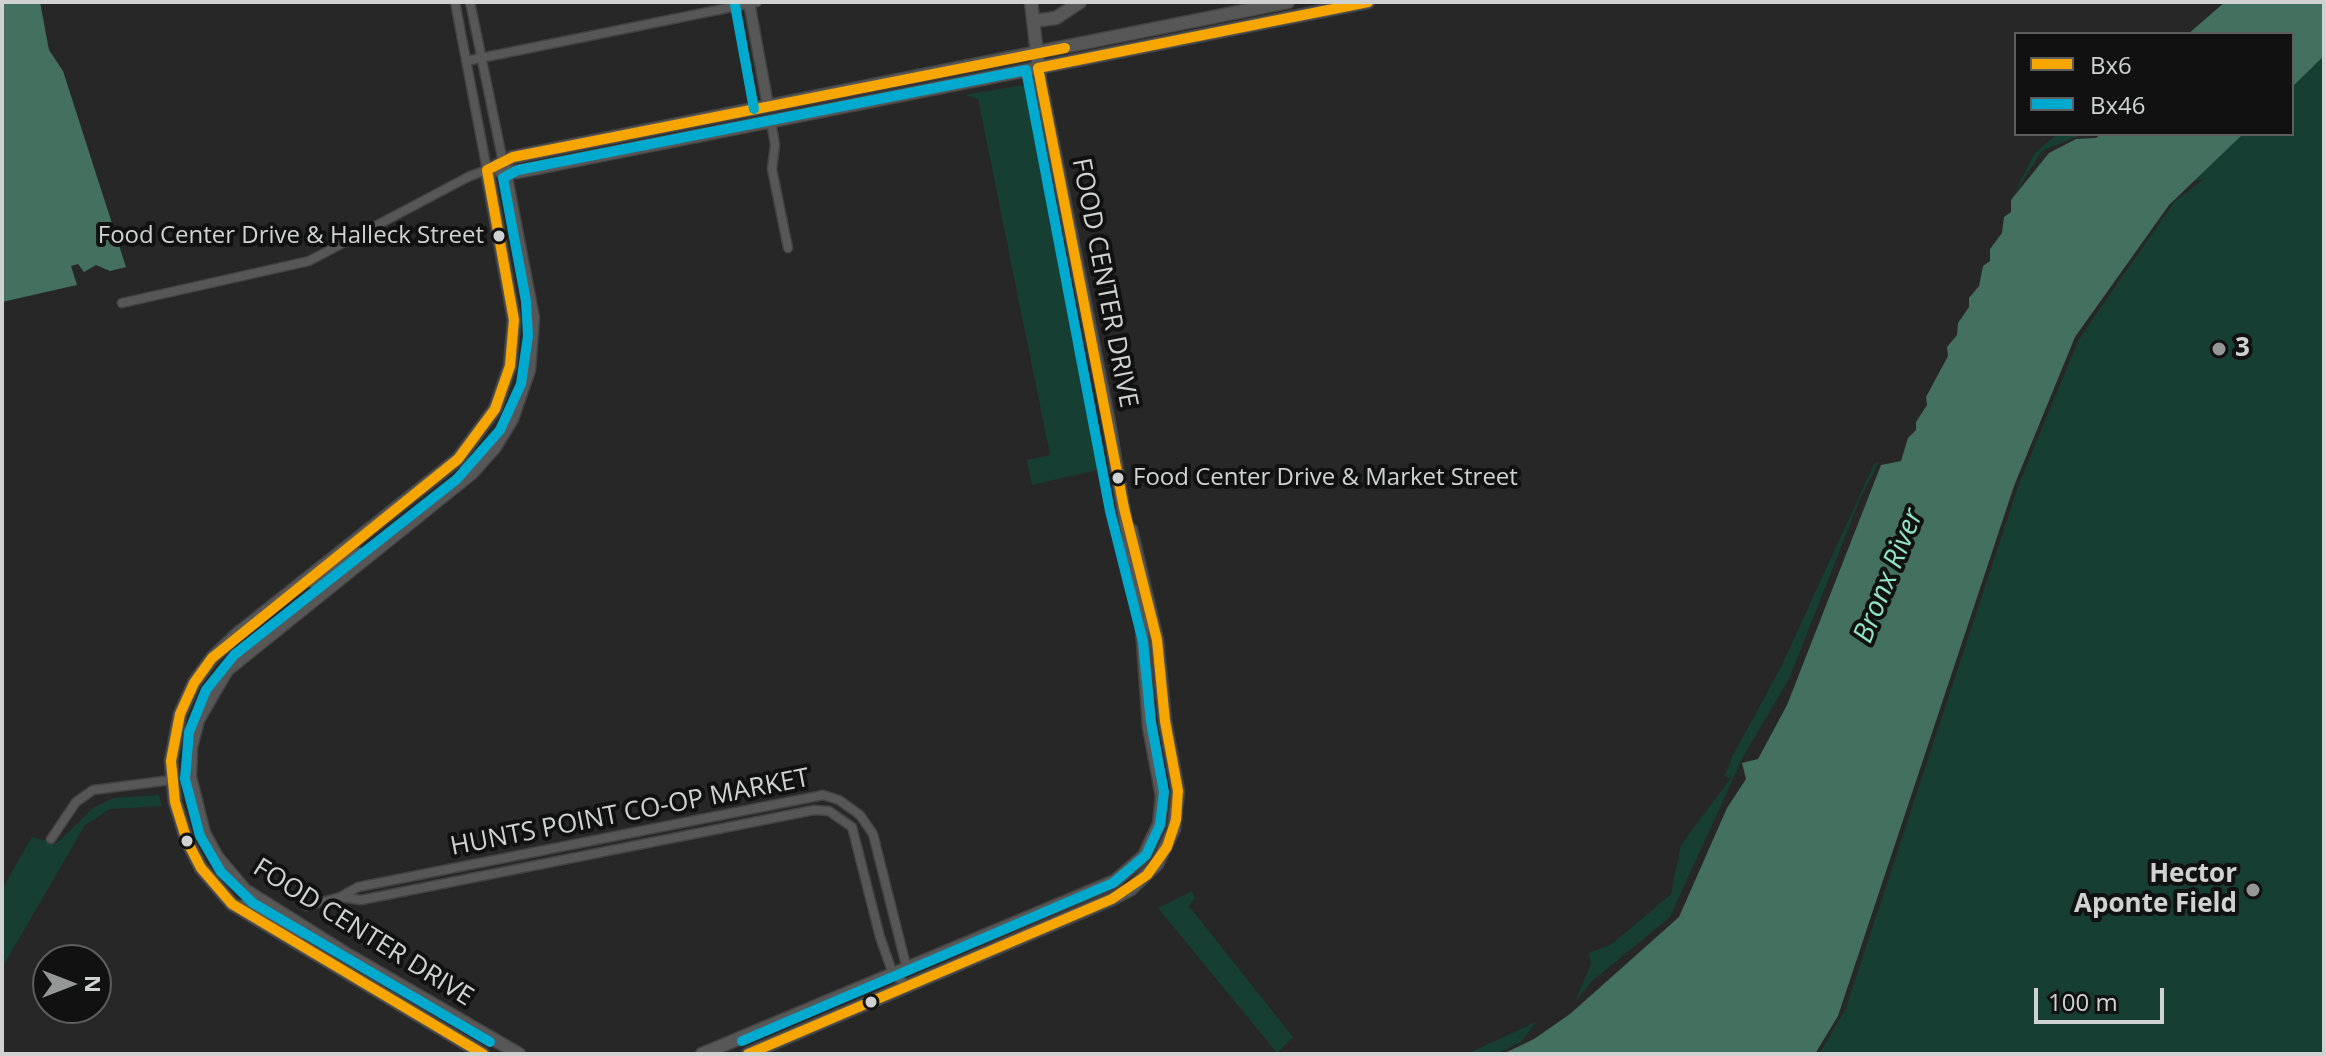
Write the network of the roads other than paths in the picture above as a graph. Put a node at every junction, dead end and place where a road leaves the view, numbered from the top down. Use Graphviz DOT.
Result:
graph roads {
  1 [pos="455,2"];
  2 [pos="470,2"];
  3 [pos="751,2"];
  4 [pos="1031,2"];
  5 [pos="1080,2"];
  6 [pos="1288,2"];
  7 [pos="1368,2"];
  8 [pos="1273,3"];
  9 [pos="1276,19"];
  10 [pos="1033,21"];
  11 [pos="1037,54"];
  12 [pos="481,58"];
  13 [pos="466,61"];
  14 [pos="1038,68"];
  15 [pos="768,106"];
  16 [pos="771,121"];
  17 [pos="504,167"];
  18 [pos="487,170"];
  19 [pos="788,248"];
  20 [pos="122,303"];
  21 [pos="1124,508"];
  22 [pos="396,533"];
  23 [pos="286,595"];
  24 [pos="171,780"];
  25 [pos="51,839"];
  26 [pos="221,893"];
  27 [pos="340,897"];
  28 [pos="1063,903"];
  29 [pos="307,906"];
  30 [pos="350,956"];
  31 [pos="979,956"];
  32 [pos="907,969"];
  33 [pos="893,974"];
  34 [pos="908,986"];
  35 [pos="483,1054"];
  36 [pos="519,1054"];
  37 [pos="702,1054"];
  38 [pos="748,1054"];
  1 -- 13 [label="street"];
  2 -- 12 [label="street"];
  3 -- 12 [label="street"];
  3 -- 15 [label="street"];
  4 -- 10 [label="main road, FOOD CENTER DRIVE"];
  5 -- 10 [label="main road"];
  6 -- 8 [label="main road"];
  7 -- 9 [label="main road"];
  8 -- 9 [label="main road"];
  8 -- 11 [label="main road"];
  9 -- 14 [label="main road"];
  10 -- 11 [label="main road, FOOD CENTER DRIVE"];
  11 -- 14 [label="main road, FOOD CENTER DRIVE"];
  11 -- 15 [label="main road"];
  12 -- 13 [label="street"];
  12 -- 17 [label="street"];
  13 -- 18 [label="street"];
  14 -- 16 [label="main road"];
  14 -- 21 [label="main road, FOOD CENTER DRIVE"];
  15 -- 16 [label="main road"];
  15 -- 17 [label="main road"];
  16 -- 17 [label="main road"];
  16 -- 19 [label="street"];
  17 -- 18 [label="main road"];
  17 -- 22 [label="main road, FOOD CENTER DRIVE"];
  18 -- 20 [label="street"];
  18 -- 23 [label="main road, FOOD CENTER DRIVE"];
  21 -- 28 [label="main road, FOOD CENTER DRIVE"];
  21 -- 31 [label="main road, FOOD CENTER DRIVE"];
  22 -- 23 [label="main road"];
  22 -- 30 [label="main road, FOOD CENTER DRIVE"];
  23 -- 24 [label="main road, FOOD CENTER DRIVE"];
  24 -- 25 [label="street"];
  24 -- 26 [label="main road, FOOD CENTER DRIVE"];
  26 -- 30 [label="main road"];
  26 -- 35 [label="main road, FOOD CENTER DRIVE"];
  27 -- 29 [label="street, HUNTS POINT CO-OP MARKET"];
  27 -- 32 [label="street, HUNTS POINT CO-OP MARKET"];
  27 -- 33 [label="street, HUNTS POINT CO-OP MARKET"];
  28 -- 31 [label="main road"];
  28 -- 32 [label="main road, FOOD CENTER DRIVE"];
  30 -- 36 [label="main road, FOOD CENTER DRIVE"];
  31 -- 34 [label="main road, FOOD CENTER DRIVE"];
  32 -- 33 [label="main road, FOOD CENTER DRIVE"];
  33 -- 34 [label="street"];
  33 -- 37 [label="main road, FOOD CENTER DRIVE"];
  34 -- 38 [label="main road, FOOD CENTER DRIVE"];
}
